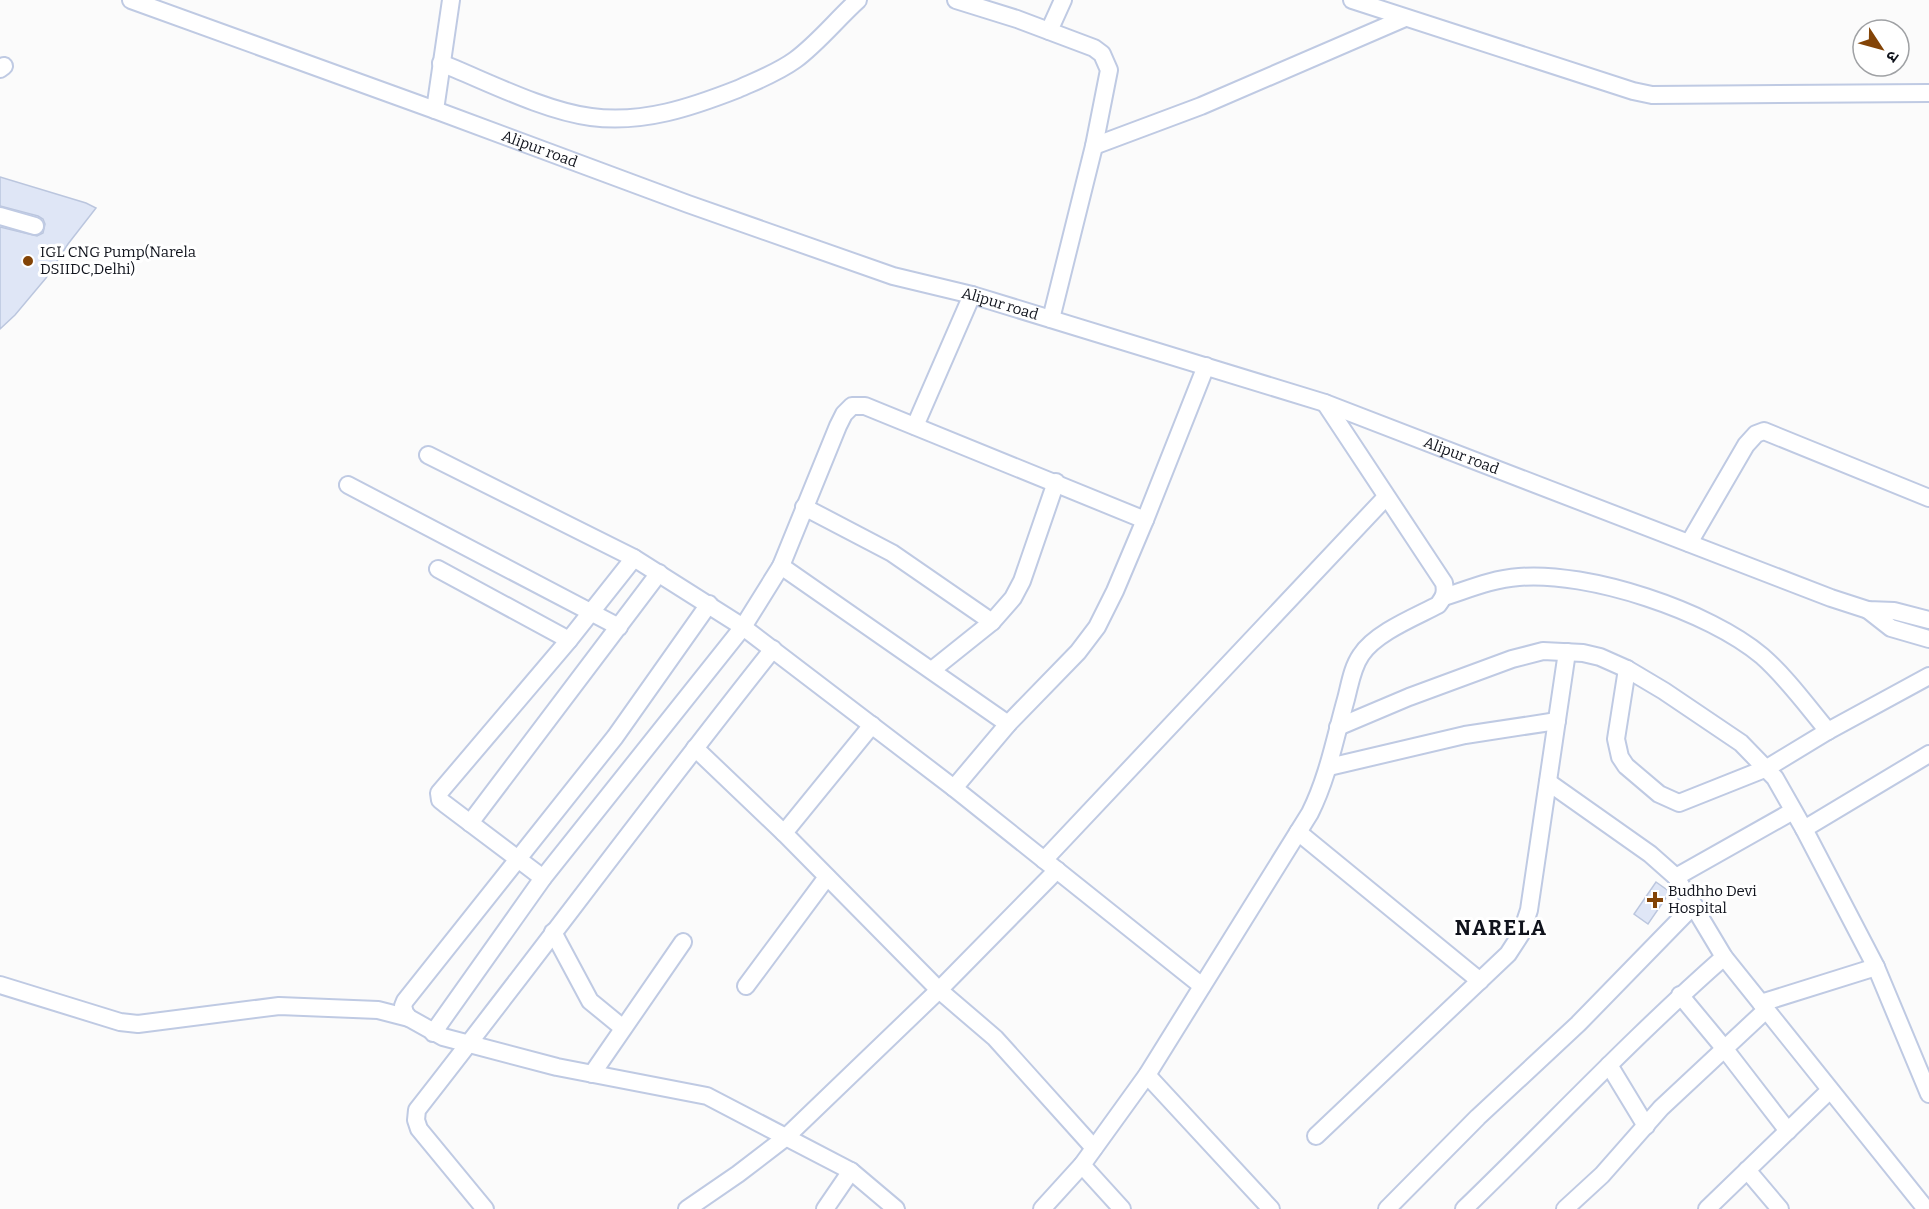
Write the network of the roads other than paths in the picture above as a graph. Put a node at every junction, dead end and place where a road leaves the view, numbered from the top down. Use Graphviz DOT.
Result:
graph roads {
  1 [pos="130,0"];
  2 [pos="451,0"];
  3 [pos="858,0"];
  4 [pos="956,0"];
  5 [pos="1062,0"];
  6 [pos="1352,0"];
  7 [pos="1405,18"];
  8 [pos="1049,31"];
  9 [pos="441,63"];
  10 [pos="1929,93"];
  11 [pos="435,110"];
  12 [pos="1094,146"];
  13 [pos="0,216"];
  14 [pos="35,226"];
  15 [pos="972,295"];
  16 [pos="1051,319"];
  17 [pos="1206,366"];
  18 [pos="1325,403"];
  19 [pos="915,426"];
  20 [pos="428,455"];
  21 [pos="1056,482"];
  22 [pos="348,485"];
  23 [pos="1386,497"];
  24 [pos="1929,498"];
  25 [pos="804,507"];
  26 [pos="1145,520"];
  27 [pos="1689,543"];
  28 [pos="634,558"];
  29 [pos="781,566"];
  30 [pos="438,569"];
  31 [pos="659,573"];
  32 [pos="1444,597"];
  33 [pos="709,604"];
  34 [pos="1868,610"];
  35 [pos="591,614"];
  36 [pos="1929,620"];
  37 [pos="992,622"];
  38 [pos="619,627"];
  39 [pos="743,627"];
  40 [pos="1929,639"];
  41 [pos="569,640"];
  42 [pos="773,649"];
  43 [pos="1567,652"];
  44 [pos="1627,669"];
  45 [pos="933,670"];
  46 [pos="1929,676"];
  47 [pos="1557,721"];
  48 [pos="1008,724"];
  49 [pos="872,725"];
  50 [pos="1338,728"];
  51 [pos="1828,731"];
  52 [pos="694,748"];
  53 [pos="1929,754"];
  54 [pos="1329,767"];
  55 [pos="1767,768"];
  56 [pos="1548,782"];
  57 [pos="954,788"];
  58 [pos="1793,812"];
  59 [pos="470,823"];
  60 [pos="1804,829"];
  61 [pos="1298,832"];
  62 [pos="784,833"];
  63 [pos="516,859"];
  64 [pos="1050,865"];
  65 [pos="827,877"];
  66 [pos="1676,877"];
  67 [pos="543,878"];
  68 [pos="1694,905"];
  69 [pos="553,932"];
  70 [pos="683,942"];
  71 [pos="1724,957"];
  72 [pos="1876,967"];
  73 [pos="1480,981"];
  74 [pos="0,985"];
  75 [pos="746,986"];
  76 [pos="1202,986"];
  77 [pos="939,990"];
  78 [pos="1680,995"];
  79 [pos="1763,1007"];
  80 [pos="409,1018"];
  81 [pos="623,1028"];
  82 [pos="433,1033"];
  83 [pos="470,1043"];
  84 [pos="1724,1048"];
  85 [pos="1609,1065"];
  86 [pos="592,1074"];
  87 [pos="1147,1075"];
  88 [pos="1830,1090"];
  89 [pos="1929,1094"];
  90 [pos="1646,1126"];
  91 [pos="1788,1131"];
  92 [pos="1316,1136"];
  93 [pos="785,1138"];
  94 [pos="1094,1148"];
  95 [pos="1082,1165"];
  96 [pos="1747,1170"];
  97 [pos="851,1171"];
  98 [pos="485,1209"];
  99 [pos="687,1209"];
  100 [pos="825,1209"];
  101 [pos="896,1209"];
  102 [pos="1042,1209"];
  103 [pos="1122,1209"];
  104 [pos="1271,1209"];
  105 [pos="1387,1209"];
  106 [pos="1464,1209"];
  107 [pos="1565,1209"];
  108 [pos="1707,1209"];
  109 [pos="1780,1209"];
  110 [pos="1926,1209"];
  1 -- 11 [label="street, Alipur road"];
  2 -- 9 [label="street"];
  3 -- 9 [label="street"];
  4 -- 8 [label="street"];
  5 -- 8 [label="street"];
  6 -- 7 [label="street"];
  7 -- 10 [label="street"];
  7 -- 12 [label="street"];
  8 -- 12 [label="street"];
  9 -- 11 [label="street"];
  11 -- 15 [label="street, Alipur road"];
  12 -- 16 [label="street"];
  13 -- 14 [label="street"];
  15 -- 16 [label="street, Alipur road"];
  15 -- 19 [label="street"];
  16 -- 17 [label="street, Alipur road"];
  17 -- 18 [label="street, Alipur road"];
  17 -- 26 [label="street"];
  18 -- 23 [label="street"];
  18 -- 27 [label="street, Alipur road"];
  19 -- 21 [label="street"];
  19 -- 25 [label="street"];
  20 -- 28 [label="street"];
  21 -- 26 [label="street"];
  21 -- 37 [label="street"];
  22 -- 35 [label="street"];
  23 -- 32 [label="street"];
  23 -- 64 [label="street"];
  24 -- 27 [label="street"];
  25 -- 29 [label="street"];
  25 -- 37 [label="street"];
  26 -- 48 [label="street"];
  27 -- 34 [label="street, Alipur road"];
  28 -- 31 [label="street"];
  28 -- 35 [label="street"];
  29 -- 39 [label="street"];
  29 -- 45 [label="street"];
  30 -- 41 [label="street"];
  31 -- 33 [label="street"];
  31 -- 38 [label="street"];
  32 -- 50 [label="street"];
  32 -- 51 [label="street"];
  33 -- 39 [label="street"];
  33 -- 63 [label="street"];
  34 -- 36 [label="street, Alipur road"];
  34 -- 40 [label="street, Alipur road"];
  35 -- 38 [label="street"];
  35 -- 41 [label="street"];
  37 -- 45 [label="street"];
  38 -- 59 [label="street"];
  39 -- 42 [label="street"];
  39 -- 67 [label="street"];
  41 -- 59 [label="street"];
  42 -- 49 [label="street"];
  42 -- 52 [label="street"];
  43 -- 44 [label="street"];
  43 -- 47 [label="street"];
  43 -- 50 [label="street"];
  44 -- 55 [label="street"];
  44 -- 55 [label="street"];
  45 -- 48 [label="street"];
  46 -- 51 [label="street"];
  47 -- 54 [label="street"];
  47 -- 56 [label="street"];
  48 -- 57 [label="street"];
  49 -- 57 [label="street"];
  49 -- 62 [label="street"];
  50 -- 54 [label="street"];
  51 -- 55 [label="street"];
  52 -- 62 [label="street"];
  52 -- 69 [label="street"];
  53 -- 60 [label="street"];
  54 -- 61 [label="street"];
  55 -- 58 [label="street"];
  56 -- 66 [label="street"];
  56 -- 73 [label="street"];
  57 -- 64 [label="street"];
  58 -- 60 [label="street"];
  58 -- 66 [label="street"];
  59 -- 63 [label="street"];
  60 -- 72 [label="street"];
  61 -- 73 [label="street"];
  61 -- 76 [label="street"];
  62 -- 65 [label="street"];
  63 -- 67 [label="street"];
  63 -- 80 [label="street"];
  64 -- 76 [label="street"];
  64 -- 77 [label="street"];
  65 -- 75 [label="street"];
  65 -- 77 [label="street"];
  66 -- 68 [label="street"];
  67 -- 82 [label="street"];
  68 -- 71 [label="street"];
  68 -- 105 [label="street"];
  69 -- 81 [label="street"];
  69 -- 83 [label="street"];
  70 -- 81 [label="street"];
  71 -- 78 [label="street"];
  71 -- 79 [label="street"];
  72 -- 79 [label="street"];
  72 -- 89 [label="street"];
  73 -- 92 [label="street"];
  74 -- 80 [label="street"];
  76 -- 87 [label="street"];
  77 -- 93 [label="street"];
  77 -- 94 [label="street"];
  78 -- 84 [label="street"];
  78 -- 85 [label="street"];
  79 -- 84 [label="street"];
  79 -- 88 [label="street"];
  80 -- 82 [label="street"];
  81 -- 86 [label="street"];
  82 -- 83 [label="street"];
  83 -- 86 [label="street"];
  83 -- 98 [label="street"];
  84 -- 90 [label="street"];
  84 -- 91 [label="street"];
  85 -- 90 [label="street"];
  85 -- 106 [label="street"];
  86 -- 93 [label="street"];
  87 -- 94 [label="street"];
  87 -- 104 [label="street"];
  88 -- 91 [label="street"];
  88 -- 110 [label="street"];
  90 -- 107 [label="street"];
  91 -- 96 [label="street"];
  93 -- 97 [label="street"];
  93 -- 99 [label="street"];
  94 -- 95 [label="street"];
  95 -- 102 [label="street"];
  95 -- 103 [label="street"];
  96 -- 108 [label="street"];
  96 -- 109 [label="street"];
  97 -- 100 [label="street"];
  97 -- 101 [label="street"];
}
